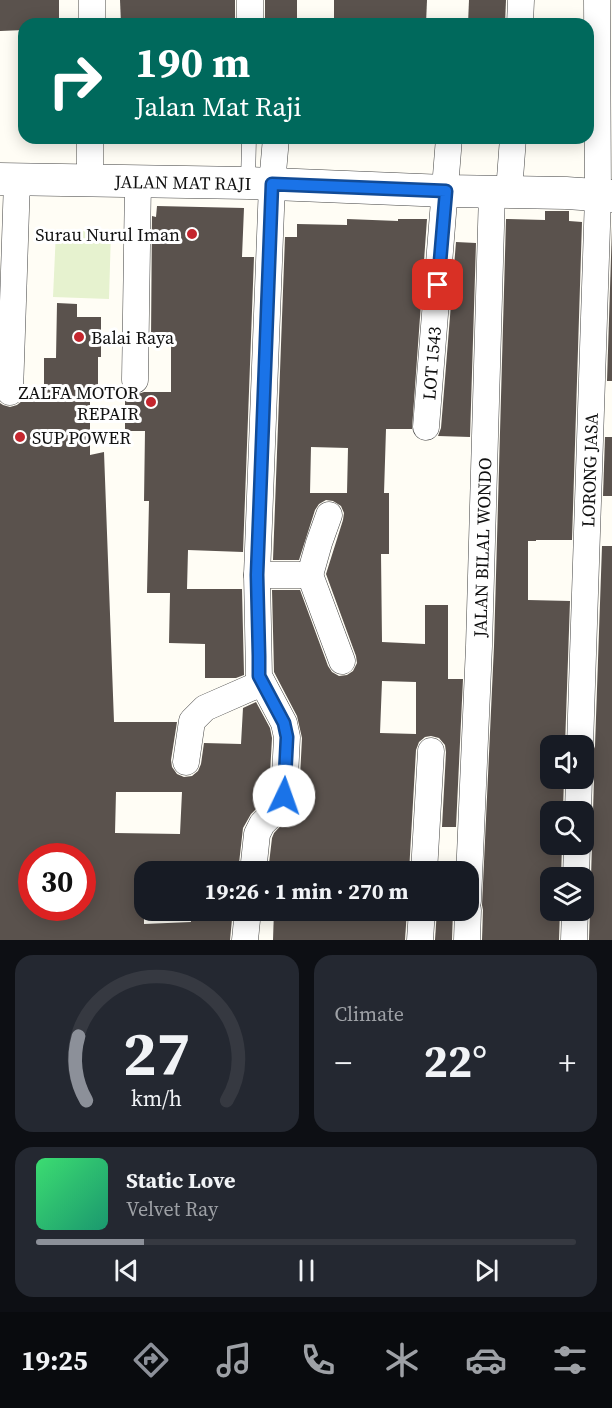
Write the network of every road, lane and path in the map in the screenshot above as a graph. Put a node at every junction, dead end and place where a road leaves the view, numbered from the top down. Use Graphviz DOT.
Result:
graph roads {
  1 [pos="92,0"];
  2 [pos="250,0"];
  3 [pos="521,0"];
  4 [pos="597,0"];
  5 [pos="92,18"];
  6 [pos="250,18"];
  7 [pos="520,18"];
  8 [pos="90,144"];
  9 [pos="250,144"];
  10 [pos="274,144"];
  11 [pos="449,144"];
  12 [pos="512,144"];
  13 [pos="9,179"];
  14 [pos="90,181"];
  15 [pos="138,182"];
  16 [pos="260,183"];
  17 [pos="446,191"];
  18 [pos="501,192"];
  19 [pos="605,196"];
  20 [pos="135,380"];
  21 [pos="10,392"];
  22 [pos="426,427"];
  23 [pos="329,515"];
  24 [pos="257,575"];
  25 [pos="310,575"];
  26 [pos="342,661"];
  27 [pos="262,682"];
  28 [pos="580,735"];
  29 [pos="431,751"];
  30 [pos="186,762"];
  31 [pos="254,861"];
  32 [pos="425,861"];
  33 [pos="470,861"];
  34 [pos="247,921"];
  35 [pos="421,921"];
  36 [pos="468,921"];
  37 [pos="575,921"];
  38 [pos="245,940"];
  39 [pos="420,940"];
  40 [pos="467,940"];
  41 [pos="574,940"];
  1 -- 5 [label="street"];
  2 -- 6 [label="street"];
  3 -- 7 [label="street"];
  4 -- 19 [label="street, LORONG JASA"];
  8 -- 14 [label="street"];
  9 -- 16 [label="lane"];
  10 -- 16 [label="street"];
  11 -- 17 [label="street, LOT 1543"];
  12 -- 18 [label="street"];
  13 -- 14 [label="street, JALAN MAT RAJI"];
  13 -- 21 [label="street"];
  14 -- 15 [label="street, JALAN MAT RAJI"];
  15 -- 16 [label="street, JALAN MAT RAJI"];
  15 -- 20 [label="street"];
  16 -- 17 [label="street, JALAN MAT RAJI"];
  16 -- 24 [label="street"];
  17 -- 18 [label="street, JALAN MAT RAJI"];
  17 -- 22 [label="street, LOT 1543"];
  18 -- 19 [label="street, JALAN MAT RAJI"];
  18 -- 33 [label="street, JALAN BILAL WONDO"];
  19 -- 28 [label="street, LORONG JASA"];
  23 -- 25 [label="street"];
  24 -- 25 [label="street"];
  24 -- 27 [label="street"];
  25 -- 26 [label="street"];
  27 -- 30 [label="street"];
  27 -- 31 [label="street"];
  29 -- 32 [label="street"];
  34 -- 38 [label="street"];
  35 -- 39 [label="street"];
  36 -- 40 [label="street"];
  37 -- 41 [label="street"];
}
